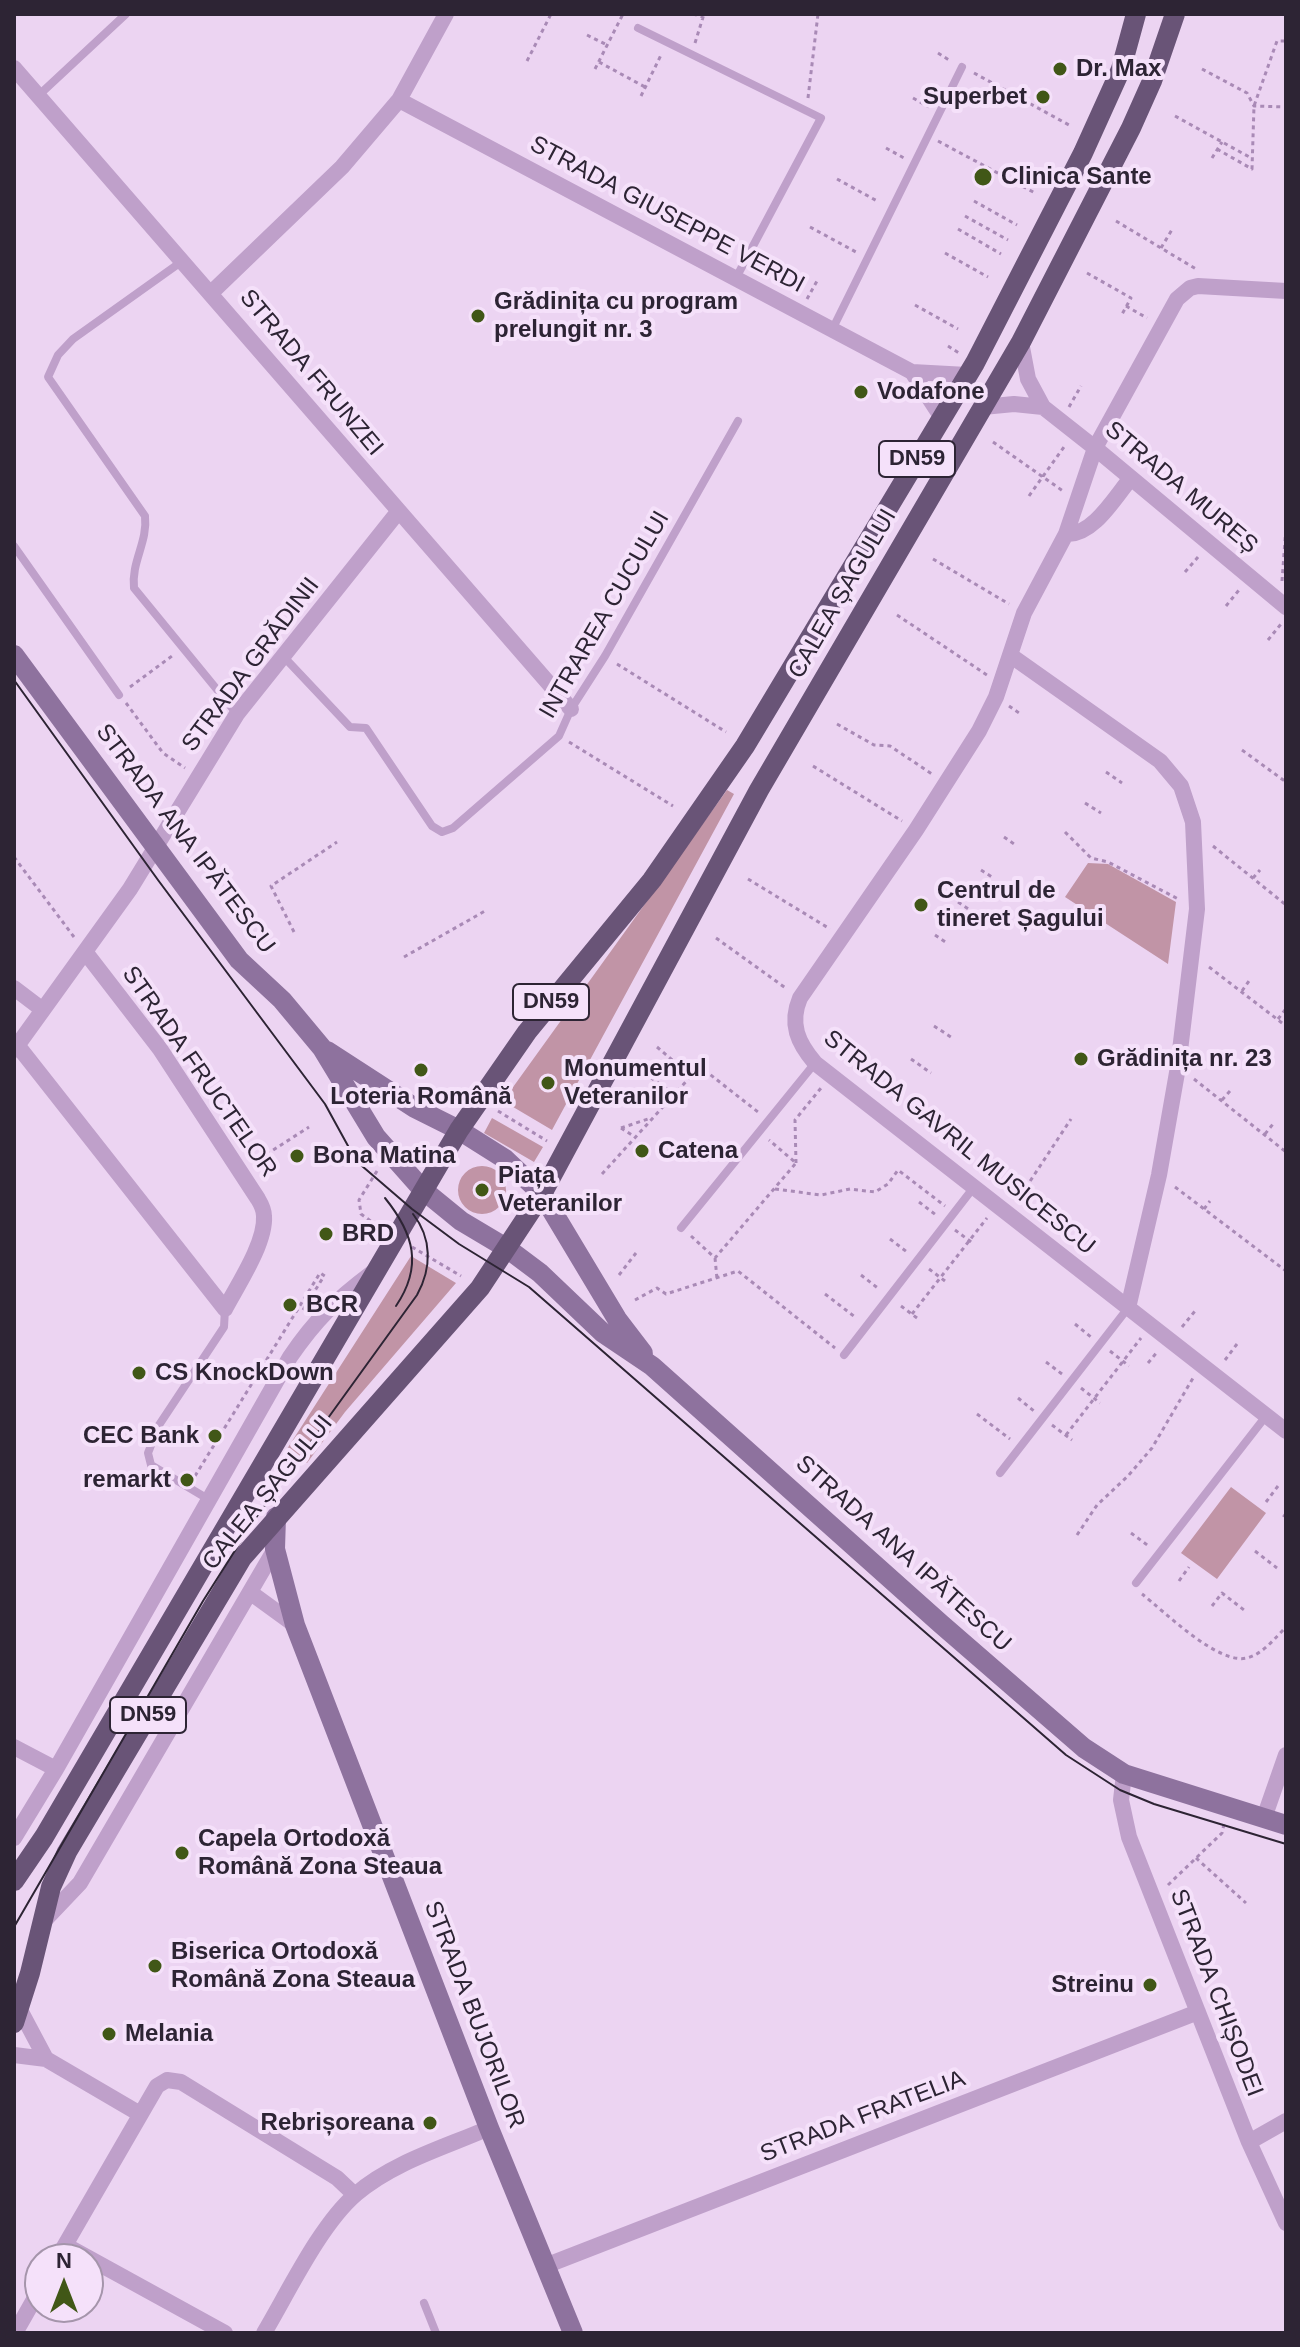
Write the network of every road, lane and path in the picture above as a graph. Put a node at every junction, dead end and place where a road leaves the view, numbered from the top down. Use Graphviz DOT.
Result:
graph roads {
  1 [pos="126,14"];
  2 [pos="446,14"];
  3 [pos="551,14"];
  4 [pos="623,14"];
  5 [pos="693,14"];
  6 [pos="818,14"];
  7 [pos="1136,14"];
  8 [pos="1175,14"];
  9 [pos="703,17"];
  10 [pos="638,28"];
  11 [pos="587,35"];
  12 [pos="1286,41"];
  13 [pos="607,45"];
  14 [pos="527,61"];
  15 [pos="598,62"];
  16 [pos="962,67"];
  17 [pos="14,68"];
  18 [pos="595,69"];
  19 [pos="1202,69"];
  20 [pos="39,95"];
  21 [pos="641,96"];
  22 [pos="913,98"];
  23 [pos="399,100"];
  24 [pos="1254,106"];
  25 [pos="1286,107"];
  26 [pos="806,111"];
  27 [pos="939,113"];
  28 [pos="1175,116"];
  29 [pos="1069,125"];
  30 [pos="928,136"];
  31 [pos="1222,142"];
  32 [pos="886,148"];
  33 [pos="1217,149"];
  34 [pos="1212,158"];
  35 [pos="1253,159"];
  36 [pos="914,164"];
  37 [pos="837,179"];
  38 [pos="1035,193"];
  39 [pos="974,201"];
  40 [pos="892,209"];
  41 [pos="965,216"];
  42 [pos="1116,221"];
  43 [pos="1017,225"];
  44 [pos="810,227"];
  45 [pos="1173,228"];
  46 [pos="958,229"];
  47 [pos="1008,240"];
  48 [pos="1161,248"];
  49 [pos="945,253"];
  50 [pos="1001,254"];
  51 [pos="867,258"];
  52 [pos="181,262"];
  53 [pos="1196,269"];
  54 [pos="1087,273"];
  55 [pos="988,277"];
  56 [pos="736,279"];
  57 [pos="1286,291"];
  58 [pos="211,293"];
  59 [pos="915,305"];
  60 [pos="1126,306"];
  61 [pos="1121,316"];
  62 [pos="1163,327"];
  63 [pos="958,329"];
  64 [pos="832,330"];
  65 [pos="1021,342"];
  66 [pos="912,372"];
  67 [pos="967,375"];
  68 [pos="1081,386"];
  69 [pos="983,407"];
  70 [pos="1043,407"];
  71 [pos="1065,414"];
  72 [pos="942,418"];
  73 [pos="738,421"];
  74 [pos="993,442"];
  75 [pos="1066,444"];
  76 [pos="1095,448"];
  77 [pos="1042,477"];
  78 [pos="1131,478"];
  79 [pos="1029,496"];
  80 [pos="1075,500"];
  81 [pos="398,512"];
  82 [pos="1286,527"];
  83 [pos="1066,534"];
  84 [pos="14,546"];
  85 [pos="1199,555"];
  86 [pos="933,559"];
  87 [pos="1185,572"];
  88 [pos="1281,587"];
  89 [pos="1241,588"];
  90 [pos="1226,606"];
  91 [pos="1024,613"];
  92 [pos="897,615"];
  93 [pos="1284,615"];
  94 [pos="1268,640"];
  95 [pos="183,647"];
  96 [pos="14,655"];
  97 [pos="1010,655"];
  98 [pos="283,656"];
  99 [pos="605,656"];
  100 [pos="1000,684"];
  101 [pos="119,695"];
  102 [pos="571,709"];
  103 [pos="237,714"];
  104 [pos="837,724"];
  105 [pos="726,732"];
  106 [pos="559,736"];
  107 [pos="1242,750"];
  108 [pos="813,766"];
  109 [pos="1106,772"];
  110 [pos="198,776"];
  111 [pos="1286,782"];
  112 [pos="947,783"];
  113 [pos="1122,783"];
  114 [pos="1085,803"];
  115 [pos="673,806"];
  116 [pos="1101,813"];
  117 [pos="916,830"];
  118 [pos="1194,831"];
  119 [pos="1065,832"];
  120 [pos="1004,837"];
  121 [pos="337,842"];
  122 [pos="1014,844"];
  123 [pos="155,847"];
  124 [pos="14,857"];
  125 [pos="981,870"];
  126 [pos="1260,870"];
  127 [pos="992,877"];
  128 [pos="1253,878"];
  129 [pos="748,879"];
  130 [pos="958,902"];
  131 [pos="1286,905"];
  132 [pos="1197,909"];
  133 [pos="970,910"];
  134 [pos="485,911"];
  135 [pos="294,932"];
  136 [pos="935,935"];
  137 [pos="842,936"];
  138 [pos="716,938"];
  139 [pos="947,943"];
  140 [pos="86,953"];
  141 [pos="1193,955"];
  142 [pos="404,957"];
  143 [pos="1249,981"];
  144 [pos="14,988"];
  145 [pos="1241,991"];
  146 [pos="800,998"];
  147 [pos="43,1010"];
  148 [pos="1285,1010"];
  149 [pos="1278,1019"];
  150 [pos="934,1026"];
  151 [pos="1286,1026"];
  152 [pos="954,1039"];
  153 [pos="15,1045"];
  154 [pos="657,1047"];
  155 [pos="322,1048"];
  156 [pos="706,1055"];
  157 [pos="911,1059"];
  158 [pos="815,1063"];
  159 [pos="698,1065"];
  160 [pos="1178,1067"];
  161 [pos="644,1073"];
  162 [pos="931,1073"];
  163 [pos="691,1076"];
  164 [pos="831,1076"];
  165 [pos="1230,1091"];
  166 [pos="675,1095"];
  167 [pos="1222,1101"];
  168 [pos="498,1111"];
  169 [pos="655,1117"];
  170 [pos="1071,1119"];
  171 [pos="770,1122"];
  172 [pos="1273,1124"];
  173 [pos="309,1127"];
  174 [pos="459,1130"];
  175 [pos="760,1133"];
  176 [pos="1264,1135"];
  177 [pos="636,1138"];
  178 [pos="547,1141"];
  179 [pos="1286,1152"];
  180 [pos="796,1163"];
  181 [pos="377,1171"];
  182 [pos="240,1172"];
  183 [pos="602,1174"];
  184 [pos="1159,1175"];
  185 [pos="974,1187"];
  186 [pos="774,1189"];
  187 [pos="423,1190"];
  188 [pos="542,1194"];
  189 [pos="1210,1201"];
  190 [pos="1204,1209"];
  191 [pos="1002,1210"];
  192 [pos="954,1213"];
  193 [pos="379,1227"];
  194 [pos="681,1228"];
  195 [pos="1252,1234"];
  196 [pos="1247,1241"];
  197 [pos="406,1243"];
  198 [pos="508,1249"];
  199 [pos="636,1253"];
  200 [pos="715,1258"];
  201 [pos="379,1268"];
  202 [pos="1286,1271"];
  203 [pos="619,1275"];
  204 [pos="461,1276"];
  205 [pos="328,1278"];
  206 [pos="717,1279"];
  207 [pos="825,1294"];
  208 [pos="635,1300"];
  209 [pos="1128,1308"];
  210 [pos="225,1309"];
  211 [pos="1195,1311"];
  212 [pos="912,1314"];
  213 [pos="866,1326"];
  214 [pos="1151,1326"];
  215 [pos="1171,1341"];
  216 [pos="1237,1344"];
  217 [pos="844,1355"];
  218 [pos="652,1366"];
  219 [pos="1208,1370"];
  220 [pos="977,1414"];
  221 [pos="1266,1415"];
  222 [pos="1286,1431"];
  223 [pos="1066,1435"];
  224 [pos="1020,1447"];
  225 [pos="1000,1473"];
  226 [pos="1278,1486"];
  227 [pos="188,1487"];
  228 [pos="208,1499"];
  229 [pos="1266,1502"];
  230 [pos="276,1517"];
  231 [pos="1131,1533"];
  232 [pos="1077,1535"];
  233 [pos="275,1549"];
  234 [pos="1255,1551"];
  235 [pos="1159,1554"];
  236 [pos="1189,1567"];
  237 [pos="1277,1568"];
  238 [pos="1179,1581"];
  239 [pos="1136,1583"];
  240 [pos="251,1593"];
  241 [pos="1212,1606"];
  242 [pos="1244,1610"];
  243 [pos="295,1625"];
  244 [pos="1286,1627"];
  245 [pos="14,1747"];
  246 [pos="1286,1755"];
  247 [pos="56,1769"];
  248 [pos="1124,1774"];
  249 [pos="1229,1808"];
  250 [pos="1264,1818"];
  251 [pos="1286,1825"];
  252 [pos="14,1838"];
  253 [pos="1196,1858"];
  254 [pos="14,1881"];
  255 [pos="1153,1899"];
  256 [pos="1246,1903"];
  257 [pos="40,1924"];
  258 [pos="16,2012"];
  259 [pos="1198,2012"];
  260 [pos="14,2055"];
  261 [pos="46,2059"];
  262 [pos="140,2114"];
  263 [pos="1286,2121"];
  264 [pos="489,2128"];
  265 [pos="1249,2142"];
  266 [pos="355,2195"];
  267 [pos="1286,2223"];
  268 [pos="66,2243"];
  269 [pos="545,2266"];
  270 [pos="104,2273"];
  271 [pos="424,2303"];
  272 [pos="225,2333"];
  273 [pos="264,2333"];
  274 [pos="436,2333"];
  275 [pos="573,2333"];
  1 -- 20 [label="lane"];
  2 -- 23 [label="street"];
  3 -- 14 [label="path"];
  4 -- 13 [label="path"];
  5 -- 9 [label="path"];
  6 -- 26 [label="path"];
  7 -- 67 [label="main road, CALEA ȘAGULUI / DN59"];
  8 -- 65 [label="main road, CALEA ȘAGULUI / DN59"];
  10 -- 26 [label="lane"];
  11 -- 13 [label="path"];
  12 -- 24 [label="path"];
  13 -- 15 [label="path"];
  15 -- 18 [label="path"];
  15 -- 21 [label="path"];
  16 -- 27 [label="lane"];
  16 -- 29 [label="path"];
  17 -- 20 [label="street, STRADA FRUNZEI"];
  19 -- 24 [label="path"];
  20 -- 52 [label="street, STRADA FRUNZEI"];
  22 -- 27 [label="path"];
  23 -- 56 [label="street, STRADA GIUSEPPE VERDI"];
  23 -- 58 [label="street"];
  24 -- 25 [label="path"];
  24 -- 35 [label="path"];
  26 -- 56 [label="lane"];
  27 -- 30 [label="lane"];
  28 -- 31 [label="path"];
  30 -- 36 [label="lane"];
  30 -- 38 [label="path"];
  31 -- 33 [label="path"];
  31 -- 35 [label="path"];
  32 -- 36 [label="path"];
  33 -- 34 [label="path"];
  33 -- 35 [label="path"];
  36 -- 40 [label="lane"];
  37 -- 40 [label="path"];
  39 -- 43 [label="path"];
  40 -- 51 [label="lane"];
  41 -- 47 [label="path"];
  42 -- 48 [label="path"];
  44 -- 51 [label="path"];
  45 -- 48 [label="path"];
  46 -- 50 [label="path"];
  48 -- 53 [label="path"];
  49 -- 55 [label="path"];
  51 -- 64 [label="lane"];
  52 -- 58 [label="street, STRADA FRUNZEI"];
  52 -- 95 [label="lane"];
  54 -- 60 [label="path"];
  56 -- 64 [label="street, STRADA GIUSEPPE VERDI"];
  57 -- 62 [label="street"];
  58 -- 81 [label="street, STRADA FRUNZEI"];
  59 -- 63 [label="path"];
  60 -- 61 [label="path"];
  60 -- 62 [label="path"];
  62 -- 76 [label="street"];
  64 -- 66 [label="street, STRADA GIUSEPPE VERDI"];
  65 -- 69 [label="main road, CALEA ȘAGULUI / DN59"];
  65 -- 70 [label="street, STRADA MUREȘ"];
  66 -- 67 [label="street, STRADA GIUSEPPE VERDI"];
  66 -- 72 [label="street, STRADA GIUSEPPE VERDI"];
  67 -- 72 [label="main road, CALEA ȘAGULUI / DN59"];
  68 -- 71 [label="path"];
  69 -- 70 [label="street"];
  69 -- 188 [label="main road, CALEA ȘAGULUI / DN59"];
  70 -- 76 [label="street, STRADA MUREȘ"];
  72 -- 174 [label="main road, CALEA ȘAGULUI / DN59"];
  73 -- 99 [label="lane, INTRAREA CUCULUI"];
  74 -- 77 [label="path"];
  75 -- 77 [label="path"];
  76 -- 78 [label="street, STRADA MUREȘ"];
  76 -- 80 [label="street"];
  77 -- 79 [label="path"];
  77 -- 80 [label="path"];
  78 -- 83 [label="street"];
  78 -- 93 [label="street, STRADA MUREȘ"];
  80 -- 83 [label="street"];
  81 -- 98 [label="street, STRADA GRĂDINII"];
  81 -- 102 [label="street, STRADA FRUNZEI"];
  82 -- 88 [label="path"];
  83 -- 91 [label="street"];
  84 -- 101 [label="lane"];
  85 -- 87 [label="path"];
  86 -- 91 [label="path"];
  89 -- 90 [label="path"];
  91 -- 97 [label="street"];
  92 -- 100 [label="path"];
  93 -- 94 [label="path"];
  95 -- 101 [label="path"];
  95 -- 103 [label="lane"];
  96 -- 123 [label="street, STRADA ANA IPĂTESCU"];
  97 -- 100 [label="street"];
  97 -- 118 [label="street"];
  98 -- 103 [label="street, STRADA GRĂDINII"];
  98 -- 106 [label="lane, INTRAREA CUCULUI"];
  99 -- 102 [label="lane, INTRAREA CUCULUI"];
  99 -- 105 [label="path"];
  100 -- 112 [label="street"];
  101 -- 110 [label="path"];
  102 -- 106 [label="lane, INTRAREA CUCULUI"];
  103 -- 110 [label="street, STRADA GRĂDINII"];
  104 -- 112 [label="path"];
  106 -- 115 [label="path"];
  107 -- 111 [label="path"];
  108 -- 117 [label="path"];
  109 -- 113 [label="path"];
  110 -- 123 [label="street, STRADA GRĂDINII"];
  112 -- 117 [label="street"];
  114 -- 116 [label="path"];
  117 -- 137 [label="street"];
  118 -- 128 [label="path"];
  118 -- 132 [label="street"];
  119 -- 132 [label="path"];
  120 -- 122 [label="path"];
  121 -- 135 [label="path"];
  123 -- 140 [label="street, STRADA GRĂDINII"];
  123 -- 155 [label="street, STRADA ANA IPĂTESCU"];
  124 -- 140 [label="path"];
  125 -- 127 [label="path"];
  126 -- 128 [label="path"];
  128 -- 131 [label="path"];
  129 -- 137 [label="path"];
  130 -- 133 [label="path"];
  132 -- 141 [label="street"];
  134 -- 142 [label="path"];
  136 -- 139 [label="path"];
  137 -- 146 [label="street"];
  138 -- 146 [label="path"];
  140 -- 147 [label="street, STRADA GRĂDINII"];
  140 -- 182 [label="street, STRADA FRUCTELOR"];
  141 -- 145 [label="path"];
  141 -- 160 [label="street"];
  143 -- 145 [label="path"];
  144 -- 147 [label="street"];
  145 -- 149 [label="path"];
  146 -- 158 [label="street, STRADA GAVRIL MUSICESCU"];
  147 -- 153 [label="street, STRADA GRĂDINII"];
  148 -- 149 [label="path"];
  149 -- 151 [label="path"];
  150 -- 152 [label="path"];
  153 -- 210 [label="street"];
  154 -- 163 [label="path"];
  155 -- 174 [label="street, STRADA ANA IPĂTESCU"];
  155 -- 187 [label="street, STRADA ANA IPĂTESCU"];
  156 -- 159 [label="path"];
  157 -- 162 [label="path"];
  158 -- 164 [label="street, STRADA GAVRIL MUSICESCU"];
  158 -- 171 [label="lane"];
  159 -- 163 [label="path"];
  159 -- 171 [label="path"];
  160 -- 167 [label="path"];
  160 -- 184 [label="street"];
  161 -- 166 [label="path"];
  163 -- 166 [label="path"];
  164 -- 180 [label="path"];
  164 -- 185 [label="street, STRADA GAVRIL MUSICESCU"];
  165 -- 167 [label="path"];
  166 -- 169 [label="path"];
  167 -- 176 [label="path"];
  168 -- 178 [label="path"];
  169 -- 177 [label="path"];
  169 -- 177 [label="path"];
  170 -- 191 [label="path"];
  171 -- 175 [label="lane"];
  172 -- 176 [label="path"];
  173 -- 182 [label="path"];
  174 -- 187 [label="main road, DN59"];
  174 -- 188 [label="street"];
  175 -- 180 [label="path"];
  175 -- 194 [label="lane"];
  176 -- 179 [label="path"];
  177 -- 183 [label="path"];
  180 -- 186 [label="path"];
  181 -- 193 [label="path"];
  182 -- 210 [label="street, STRADA FRUCTELOR"];
  184 -- 190 [label="path"];
  184 -- 209 [label="street"];
  185 -- 191 [label="street, STRADA GAVRIL MUSICESCU"];
  185 -- 192 [label="lane"];
  186 -- 192 [label="path"];
  186 -- 200 [label="path"];
  187 -- 198 [label="street"];
  187 -- 201 [label="main road, CALEA ȘAGULUI / DN59"];
  188 -- 198 [label="main road, DN59"];
  188 -- 218 [label="street, STRADA ANA IPĂTESCU"];
  189 -- 190 [label="path"];
  190 -- 196 [label="path"];
  191 -- 209 [label="street, STRADA GAVRIL MUSICESCU"];
  191 -- 212 [label="path"];
  192 -- 213 [label="lane"];
  194 -- 200 [label="path"];
  195 -- 196 [label="path"];
  196 -- 202 [label="path"];
  197 -- 204 [label="path"];
  198 -- 218 [label="street, STRADA ANA IPĂTESCU"];
  198 -- 230 [label="main road, CALEA ȘAGULUI / DN59"];
  199 -- 203 [label="path"];
  200 -- 206 [label="path"];
  201 -- 228 [label="street, CALEA ȘAGULUI"];
  201 -- 254 [label="main road, CALEA ȘAGULUI / DN59"];
  205 -- 227 [label="path"];
  206 -- 208 [label="path"];
  206 -- 217 [label="path"];
  207 -- 213 [label="path"];
  209 -- 214 [label="street, STRADA GAVRIL MUSICESCU"];
  209 -- 224 [label="lane"];
  210 -- 227 [label="lane, STRADA FRUCTELOR"];
  211 -- 215 [label="path"];
  213 -- 217 [label="lane"];
  214 -- 215 [label="street, STRADA GAVRIL MUSICESCU"];
  214 -- 223 [label="path"];
  215 -- 219 [label="street, STRADA GAVRIL MUSICESCU"];
  216 -- 219 [label="path"];
  218 -- 248 [label="street, STRADA ANA IPĂTESCU"];
  219 -- 221 [label="street, STRADA GAVRIL MUSICESCU"];
  219 -- 232 [label="path"];
  220 -- 224 [label="path"];
  221 -- 222 [label="street, STRADA GAVRIL MUSICESCU"];
  221 -- 235 [label="lane"];
  224 -- 225 [label="lane"];
  226 -- 229 [label="path"];
  227 -- 228 [label="lane, STRADA FRUCTELOR"];
  228 -- 247 [label="street, CALEA ȘAGULUI"];
  230 -- 233 [label="street, STRADA BUJORILOR"];
  230 -- 257 [label="main road, CALEA ȘAGULUI / DN59"];
  231 -- 235 [label="path"];
  233 -- 240 [label="street, CALEA ȘAGULUI"];
  233 -- 243 [label="street, STRADA BUJORILOR"];
  234 -- 237 [label="path"];
  235 -- 239 [label="lane"];
  236 -- 238 [label="path"];
  239 -- 244 [label="path"];
  240 -- 243 [label="street"];
  240 -- 257 [label="street, CALEA ȘAGULUI"];
  241 -- 242 [label="path"];
  243 -- 264 [label="street, STRADA BUJORILOR"];
  245 -- 247 [label="street"];
  246 -- 250 [label="street"];
  247 -- 252 [label="street, CALEA ȘAGULUI"];
  248 -- 249 [label="street, STRADA ANA IPĂTESCU"];
  248 -- 255 [label="street, STRADA CHIȘODEI"];
  249 -- 250 [label="street, STRADA ANA IPĂTESCU"];
  249 -- 253 [label="path"];
  250 -- 251 [label="street, STRADA ANA IPĂTESCU"];
  253 -- 255 [label="path"];
  253 -- 256 [label="path"];
  255 -- 259 [label="street, STRADA CHIȘODEI"];
  257 -- 258 [label="main road, CALEA ȘAGULUI / DN59"];
  258 -- 261 [label="street"];
  259 -- 265 [label="street, STRADA CHIȘODEI"];
  259 -- 269 [label="street, STRADA FRATELIA"];
  260 -- 261 [label="street"];
  261 -- 262 [label="street"];
  262 -- 266 [label="street"];
  262 -- 268 [label="street"];
  263 -- 265 [label="street"];
  264 -- 266 [label="street"];
  264 -- 269 [label="street, STRADA BUJORILOR"];
  265 -- 267 [label="street, STRADA CHIȘODEI"];
  266 -- 273 [label="street"];
  269 -- 275 [label="street, STRADA BUJORILOR"];
  270 -- 272 [label="street"];
  271 -- 274 [label="lane"];
}
